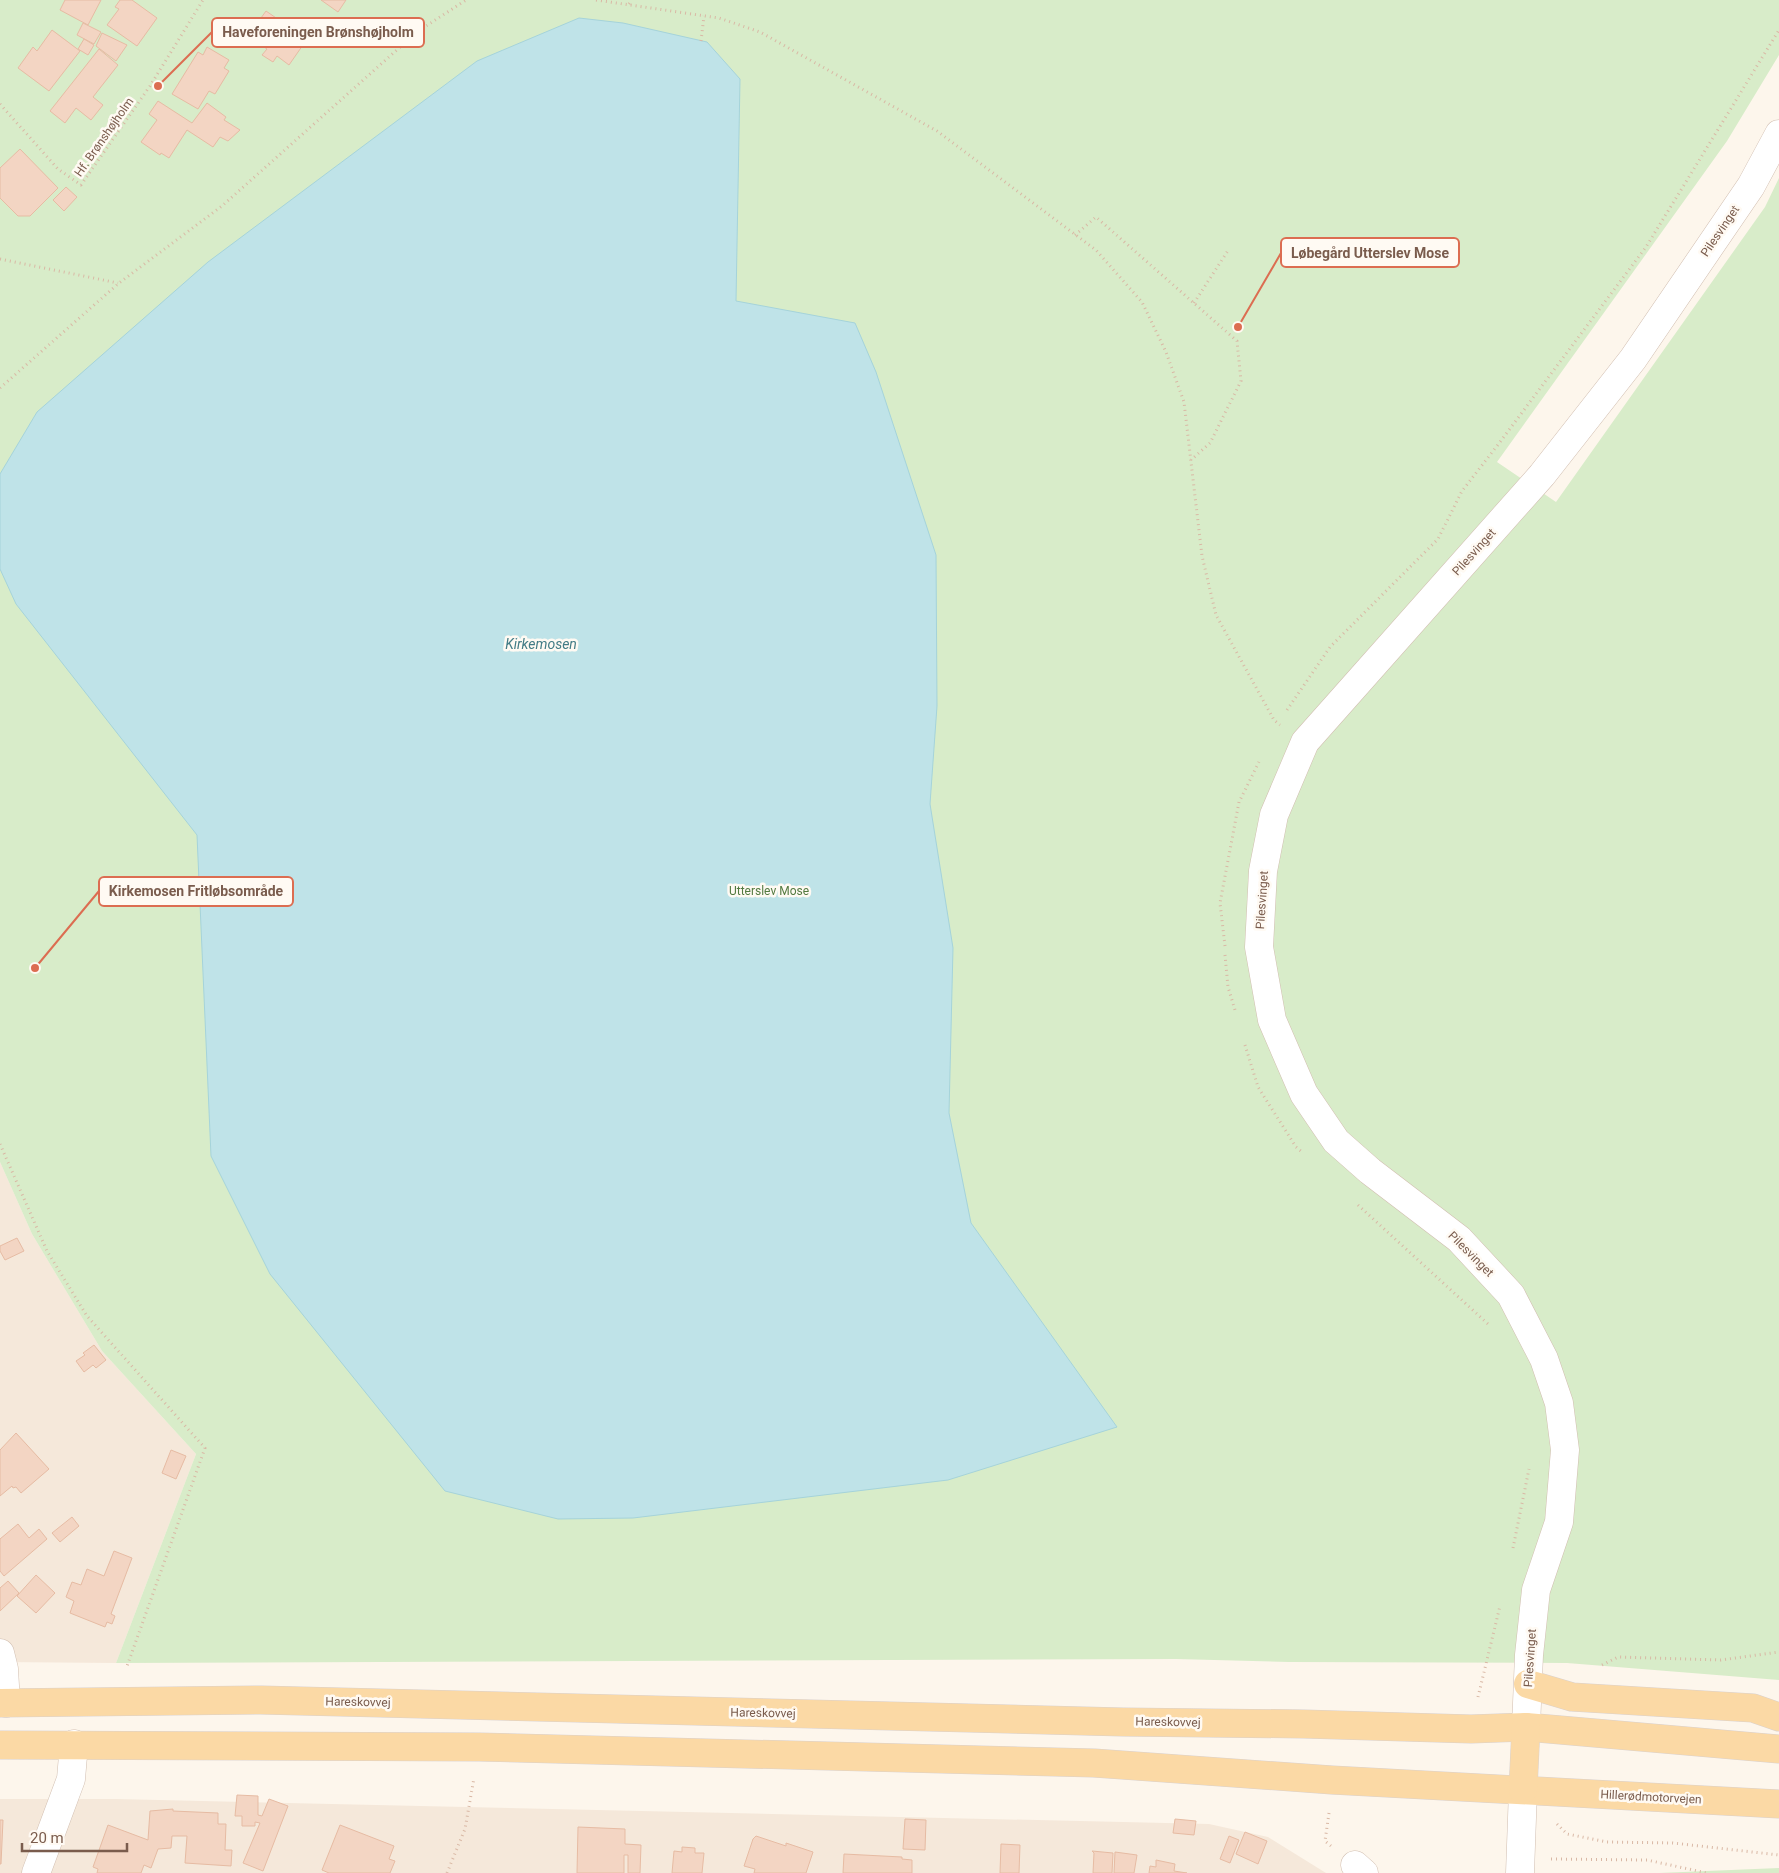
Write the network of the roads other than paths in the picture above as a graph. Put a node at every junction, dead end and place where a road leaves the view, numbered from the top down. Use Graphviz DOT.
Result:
graph roads {
  1 [pos="1779,134"];
  2 [pos="0,1653"];
  3 [pos="1528,1684"];
  4 [pos="3,1703"];
  5 [pos="1779,1717"];
  6 [pos="1526,1727"];
  7 [pos="74,1744"];
  8 [pos="0,1745"];
  9 [pos="1779,1749"];
  10 [pos="1522,1790"];
  11 [pos="1779,1804"];
  12 [pos="1520,1866"];
  13 [pos="36,1873"];
  1 -- 3 [label="street, Pilesvinget"];
  2 -- 4 [label="street"];
  3 -- 5 [label="main road"];
  3 -- 6 [label="street, Pilesvinget"];
  4 -- 6 [label="main road, Hareskovvej"];
  6 -- 9 [label="main road"];
  6 -- 10 [label="main road"];
  7 -- 8 [label="main road"];
  7 -- 10 [label="main road"];
  7 -- 13 [label="street"];
  10 -- 11 [label="main road, Hillerødmotorvejen"];
  10 -- 12 [label="street"];
}
